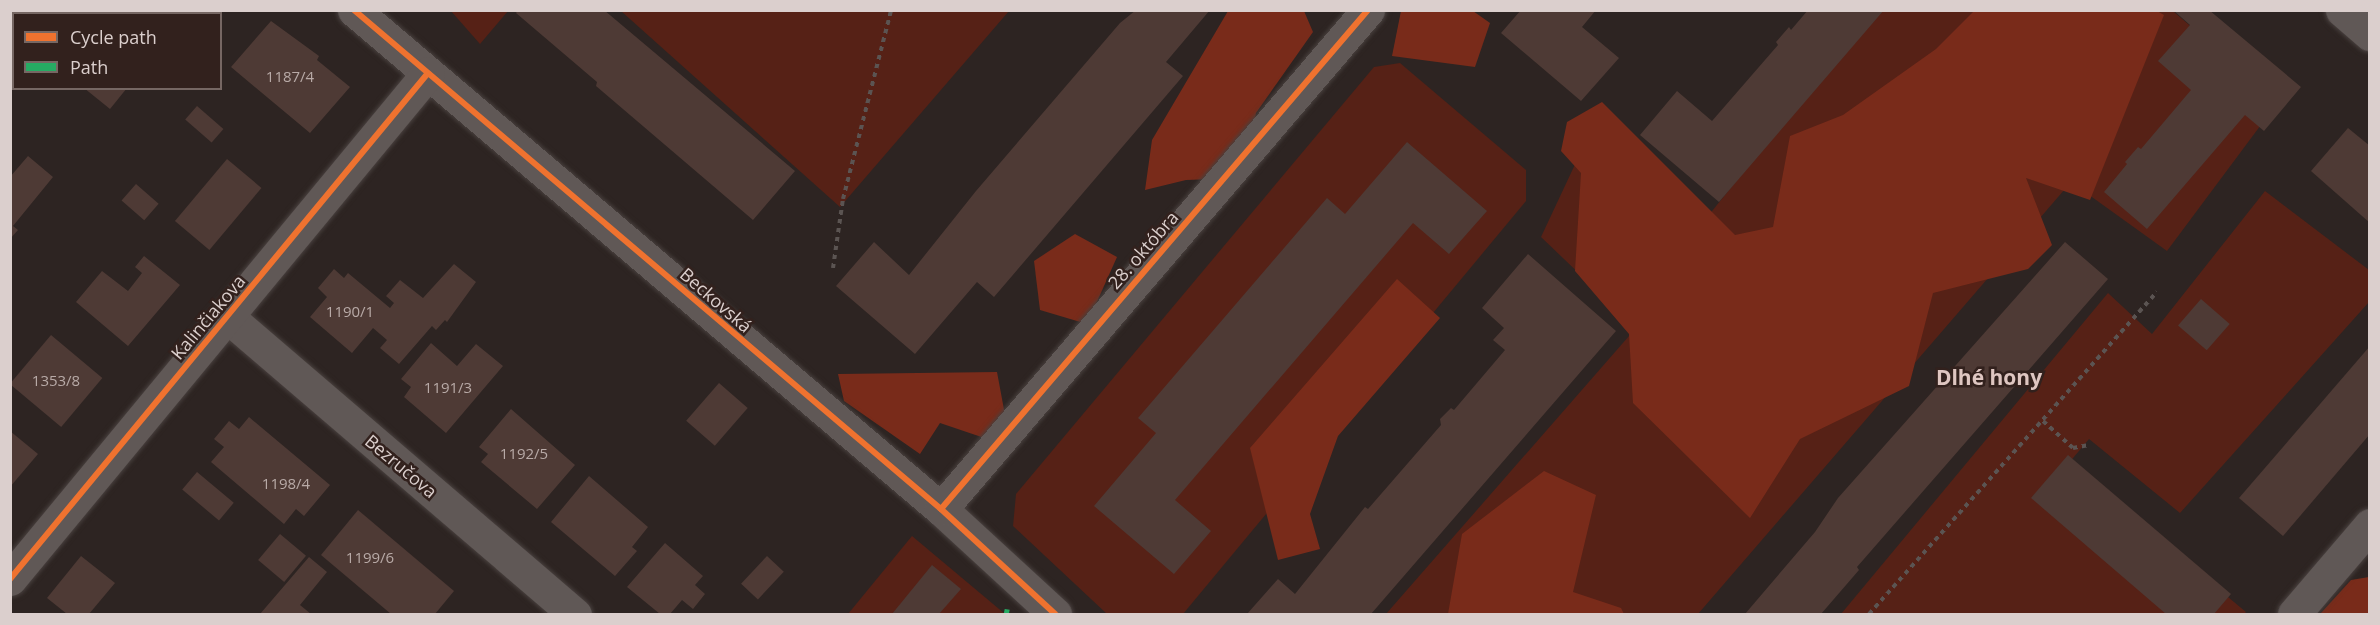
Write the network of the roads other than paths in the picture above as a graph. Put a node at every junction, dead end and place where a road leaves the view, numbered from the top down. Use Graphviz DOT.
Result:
graph roads {
  1 [pos="354,10"];
  2 [pos="1368,10"];
  3 [pos="2342,10"];
  4 [pos="2370,34"];
  5 [pos="428,73"];
  6 [pos="228,317"];
  7 [pos="940,509"];
  8 [pos="2370,525"];
  9 [pos="10,579"];
  10 [pos="575,615"];
  11 [pos="1055,615"];
  12 [pos="2294,615"];
  1 -- 5 [label="street, Beckovská"];
  2 -- 7 [label="street, 28. októbra"];
  3 -- 4 [label="street"];
  5 -- 6 [label="street, Kalinčiakova"];
  5 -- 7 [label="street, Beckovská"];
  6 -- 9 [label="street, Kalinčiakova"];
  6 -- 10 [label="street, Bezručova"];
  7 -- 11 [label="street, Beckovská"];
  8 -- 12 [label="street"];
}
